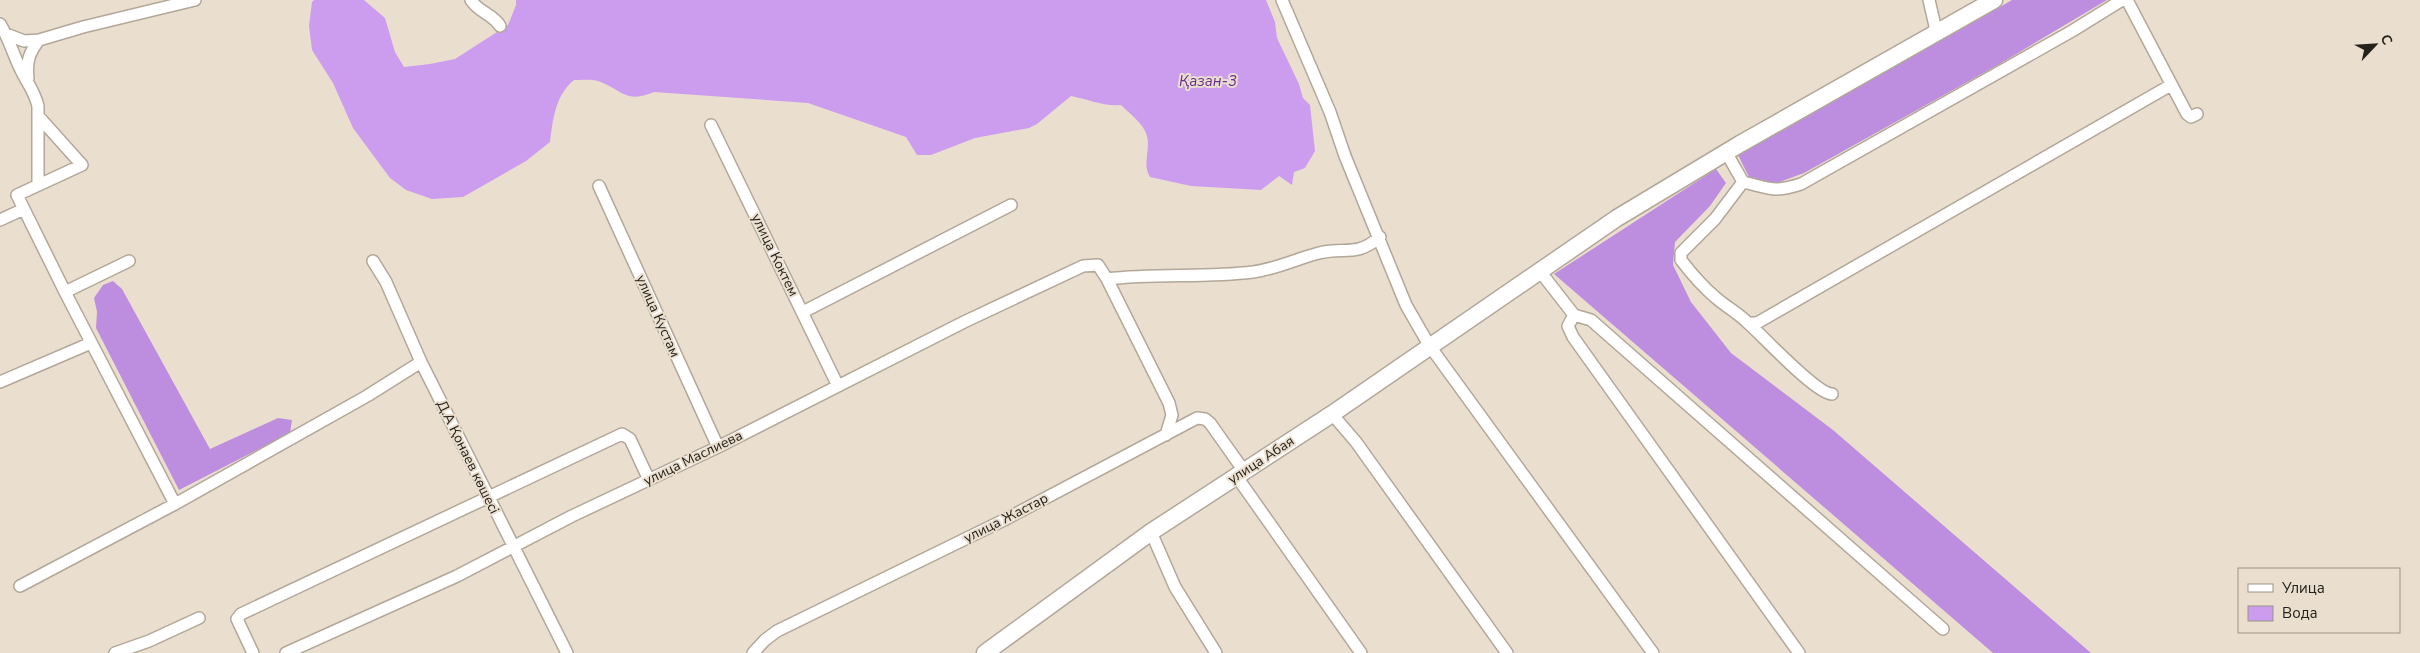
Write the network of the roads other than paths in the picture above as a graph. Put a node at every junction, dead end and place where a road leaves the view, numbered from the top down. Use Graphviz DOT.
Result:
graph roads {
  1 [pos="195,0"];
  2 [pos="471,0"];
  3 [pos="1282,0"];
  4 [pos="1929,0"];
  5 [pos="1994,0"];
  6 [pos="2122,0"];
  7 [pos="2127,0"];
  8 [pos="500,26"];
  9 [pos="3,29"];
  10 [pos="1934,35"];
  11 [pos="39,40"];
  12 [pos="28,81"];
  13 [pos="2171,85"];
  14 [pos="2197,114"];
  15 [pos="39,117"];
  16 [pos="711,125"];
  17 [pos="1726,152"];
  18 [pos="1743,182"];
  19 [pos="38,185"];
  20 [pos="599,186"];
  21 [pos="1011,205"];
  22 [pos="24,209"];
  23 [pos="0,220"];
  24 [pos="1380,238"];
  25 [pos="129,261"];
  26 [pos="373,261"];
  27 [pos="1539,270"];
  28 [pos="1107,279"];
  29 [pos="65,292"];
  30 [pos="803,312"];
  31 [pos="1574,315"];
  32 [pos="1749,323"];
  33 [pos="91,343"];
  34 [pos="1429,345"];
  35 [pos="421,362"];
  36 [pos="0,382"];
  37 [pos="838,386"];
  38 [pos="1832,394"];
  39 [pos="1332,414"];
  40 [pos="1166,435"];
  41 [pos="718,447"];
  42 [pos="1240,474"];
  43 [pos="649,480"];
  44 [pos="489,498"];
  45 [pos="175,504"];
  46 [pos="1151,532"];
  47 [pos="513,548"];
  48 [pos="20,586"];
  49 [pos="199,618"];
  50 [pos="1943,629"];
  51 [pos="115,653"];
  52 [pos="253,653"];
  53 [pos="286,653"];
  54 [pos="567,653"];
  55 [pos="752,653"];
  56 [pos="985,653"];
  57 [pos="1216,653"];
  58 [pos="1362,653"];
  59 [pos="1507,653"];
  60 [pos="1653,653"];
  61 [pos="1798,653"];
  1 -- 11 [label="street"];
  2 -- 8 [label="street"];
  3 -- 24 [label="street"];
  4 -- 10 [label="street"];
  5 -- 10 [label="main road, улица Абая"];
  6 -- 18 [label="street"];
  7 -- 13 [label="street"];
  9 -- 11 [label="street"];
  9 -- 12 [label="street"];
  10 -- 17 [label="main road, улица Абая"];
  11 -- 12 [label="street"];
  12 -- 15 [label="street"];
  13 -- 14 [label="street"];
  13 -- 32 [label="street"];
  15 -- 19 [label="street"];
  15 -- 19 [label="street"];
  16 -- 30 [label="street, улица Коктем"];
  17 -- 18 [label="street"];
  17 -- 27 [label="main road, улица Абая"];
  18 -- 32 [label="street"];
  19 -- 22 [label="street"];
  20 -- 41 [label="street, улица Кустам"];
  21 -- 30 [label="street"];
  22 -- 23 [label="street"];
  22 -- 29 [label="street"];
  24 -- 28 [label="street"];
  24 -- 34 [label="street"];
  25 -- 29 [label="street"];
  26 -- 35 [label="street, Д.А Қонаев көшесі"];
  27 -- 31 [label="street"];
  27 -- 34 [label="main road, улица Абая"];
  28 -- 37 [label="street, улица Маслиева"];
  28 -- 40 [label="street"];
  29 -- 33 [label="street"];
  30 -- 37 [label="street, улица Коктем"];
  31 -- 50 [label="street"];
  31 -- 61 [label="street"];
  32 -- 38 [label="street"];
  33 -- 36 [label="street"];
  33 -- 45 [label="street"];
  34 -- 39 [label="main road, улица Абая"];
  34 -- 60 [label="street"];
  35 -- 44 [label="street, Д.А Қонаев көшесі"];
  35 -- 45 [label="street"];
  37 -- 41 [label="street, улица Маслиева"];
  39 -- 42 [label="main road, улица Абая"];
  39 -- 59 [label="street"];
  40 -- 42 [label="street, улица Жастар"];
  40 -- 55 [label="street, улица Жастар"];
  41 -- 43 [label="street, улица Маслиева"];
  42 -- 46 [label="main road, улица Абая"];
  42 -- 58 [label="street, улица Жастар"];
  43 -- 44 [label="street"];
  43 -- 47 [label="street, улица Маслиева"];
  44 -- 47 [label="street, Д.А Қонаев көшесі"];
  44 -- 52 [label="street"];
  45 -- 48 [label="street"];
  46 -- 56 [label="main road, улица Абая"];
  46 -- 57 [label="street"];
  47 -- 53 [label="street, улица Маслиева"];
  47 -- 54 [label="street, Д.А Қонаев көшесі"];
  49 -- 51 [label="street"];
}
